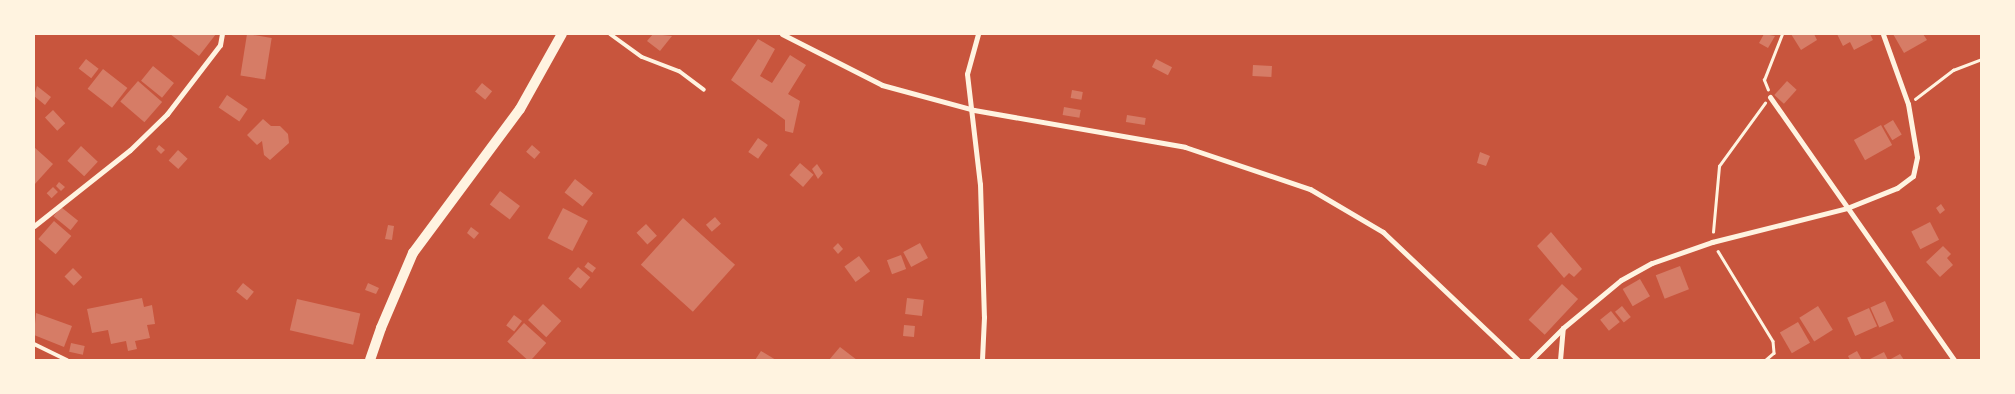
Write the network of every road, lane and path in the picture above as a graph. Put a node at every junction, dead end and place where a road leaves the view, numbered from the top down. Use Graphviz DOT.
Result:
graph roads {
  1 [pos="222,34"];
  2 [pos="562,34"];
  3 [pos="610,34"];
  4 [pos="782,34"];
  5 [pos="978,34"];
  6 [pos="1782,34"];
  7 [pos="1883,34"];
  8 [pos="1981,58"];
  9 [pos="704,90"];
  10 [pos="1770,98"];
  11 [pos="1908,104"];
  12 [pos="974,110"];
  13 [pos="1847,208"];
  14 [pos="35,224"];
  15 [pos="1712,242"];
  16 [pos="1563,328"];
  17 [pos="34,344"];
  18 [pos="67,360"];
  19 [pos="370,360"];
  20 [pos="982,360"];
  21 [pos="1518,360"];
  22 [pos="1531,360"];
  23 [pos="1560,360"];
  24 [pos="1766,360"];
  25 [pos="1954,360"];
  1 -- 14 [label="street"];
  2 -- 19 [label="main road"];
  3 -- 9 [label="lane"];
  4 -- 12 [label="street"];
  5 -- 12 [label="street"];
  6 -- 10 [label="path"];
  7 -- 11 [label="street"];
  8 -- 11 [label="path"];
  10 -- 13 [label="street"];
  10 -- 15 [label="path"];
  11 -- 13 [label="street"];
  12 -- 20 [label="street"];
  12 -- 21 [label="street"];
  13 -- 15 [label="street"];
  13 -- 25 [label="street"];
  15 -- 16 [label="street"];
  15 -- 24 [label="path"];
  16 -- 22 [label="street"];
  16 -- 23 [label="street"];
  17 -- 18 [label="lane"];
}
